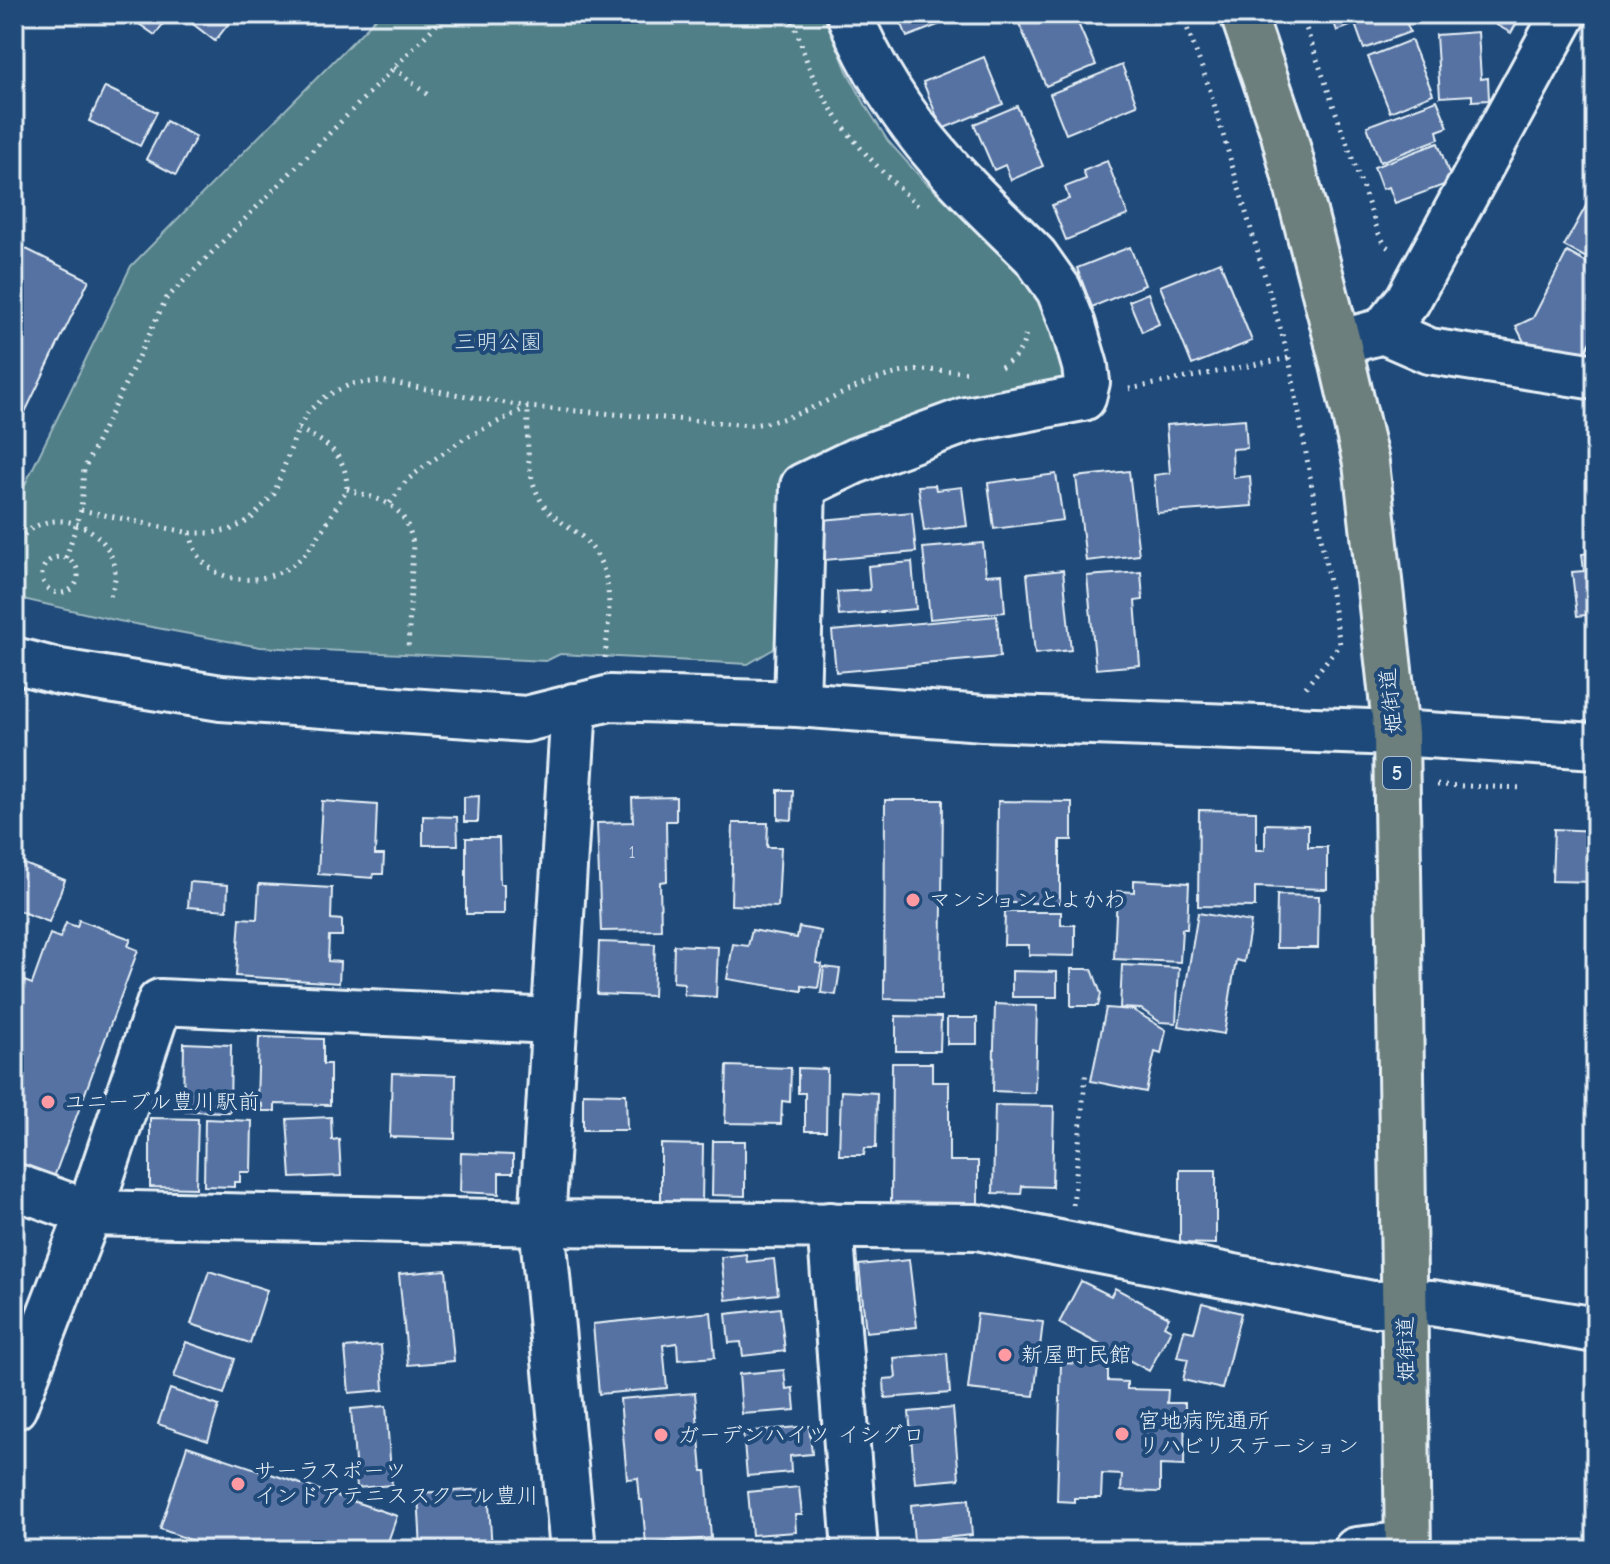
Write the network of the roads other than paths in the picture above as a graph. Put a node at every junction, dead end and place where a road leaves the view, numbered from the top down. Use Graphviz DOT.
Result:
graph roads {
  1 [pos="849,14"];
  2 [pos="1243,14"];
  3 [pos="1564,14"];
  4 [pos="1395,316"];
  5 [pos="1338,343"];
  6 [pos="1596,377"];
  7 [pos="14,660"];
  8 [pos="797,704"];
  9 [pos="574,706"];
  10 [pos="1396,733"];
  11 [pos="1596,746"];
  12 [pos="553,1021"];
  13 [pos="14,1186"];
  14 [pos="89,1213"];
  15 [pos="542,1223"];
  16 [pos="830,1225"];
  17 [pos="1405,1304"];
  18 [pos="1596,1330"];
  19 [pos="14,1407"];
  20 [pos="1408,1547"];
  21 [pos="573,1550"];
  22 [pos="855,1550"];
  23 [pos="1356,1550"];
  1 -- 8 [label="street"];
  2 -- 5 [label="main road, 姫街道 / 5"];
  3 -- 4 [label="street"];
  4 -- 5 [label="street"];
  4 -- 6 [label="street"];
  5 -- 10 [label="main road, 姫街道 / 5"];
  7 -- 9 [label="street"];
  8 -- 9 [label="street"];
  8 -- 10 [label="street"];
  9 -- 12 [label="street"];
  10 -- 11 [label="street"];
  10 -- 17 [label="main road, 姫街道 / 5"];
  12 -- 14 [label="street"];
  12 -- 15 [label="street"];
  13 -- 14 [label="street"];
  14 -- 15 [label="street"];
  14 -- 19 [label="street"];
  15 -- 16 [label="street"];
  15 -- 21 [label="street"];
  16 -- 17 [label="street"];
  16 -- 22 [label="street"];
  17 -- 18 [label="street"];
  17 -- 20 [label="main road, 姫街道 / 5"];
  20 -- 23 [label="street"];
}
